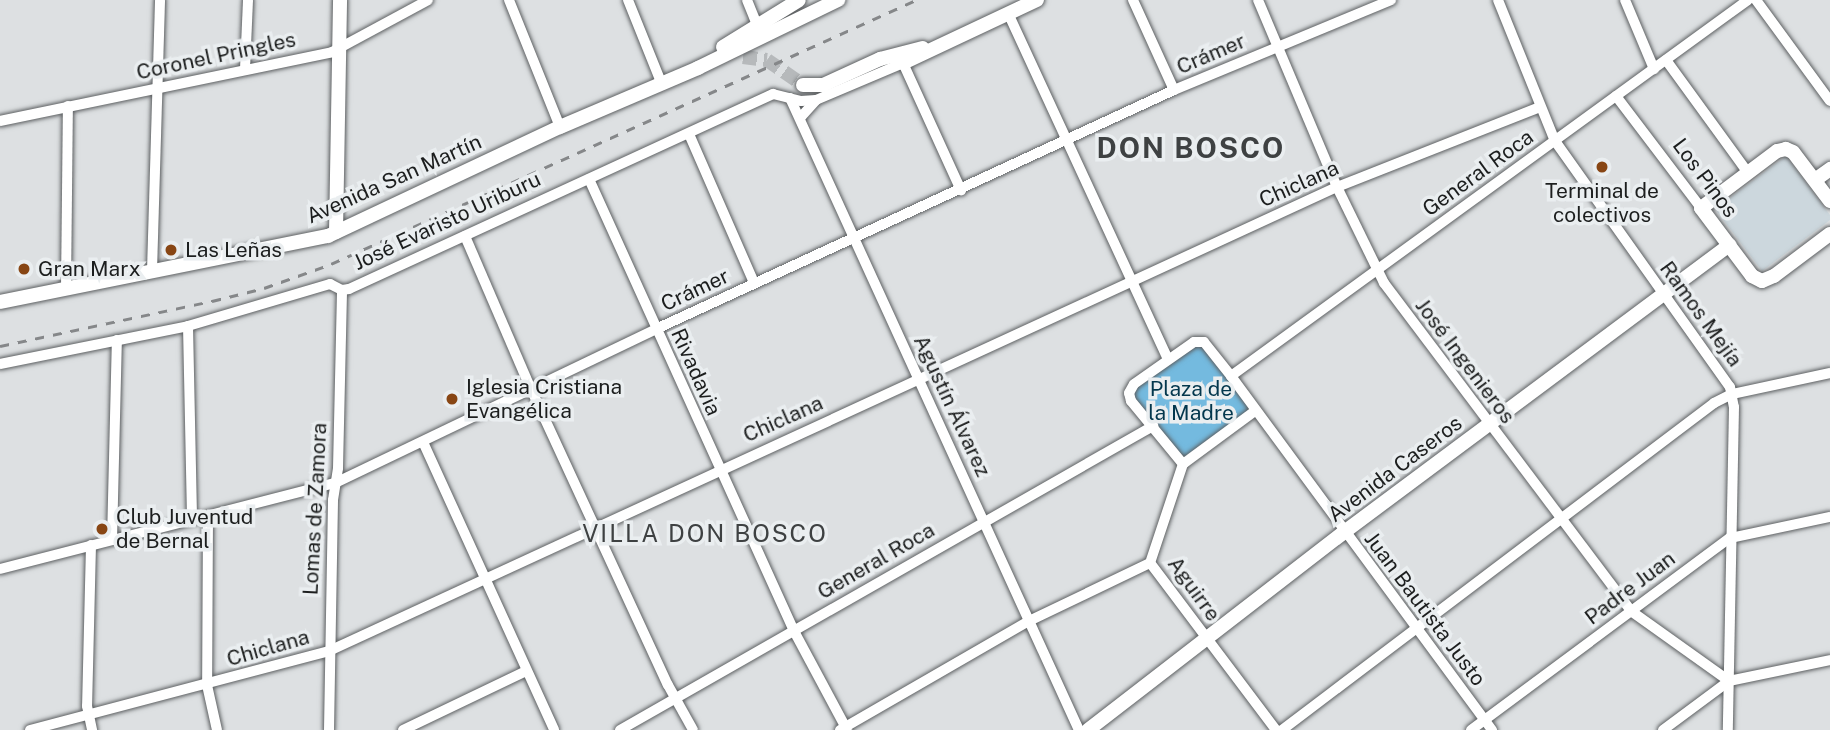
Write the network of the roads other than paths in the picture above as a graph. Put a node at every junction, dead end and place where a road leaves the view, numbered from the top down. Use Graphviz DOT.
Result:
graph roads {
  1 [pos="160,0"];
  2 [pos="248,0"];
  3 [pos="340,0"];
  4 [pos="428,0"];
  5 [pos="509,0"];
  6 [pos="628,0"];
  7 [pos="747,0"];
  8 [pos="799,0"];
  9 [pos="838,0"];
  10 [pos="1037,0"];
  11 [pos="1133,0"];
  12 [pos="1258,0"];
  13 [pos="1391,0"];
  14 [pos="1498,0"];
  15 [pos="1625,0"];
  16 [pos="1748,0"];
  17 [pos="1756,0"];
  18 [pos="1378,2"];
  19 [pos="1008,13"];
  20 [pos="760,31"];
  21 [pos="939,46"];
  22 [pos="1278,46"];
  23 [pos="340,49"];
  24 [pos="743,57"];
  25 [pos="1667,60"];
  26 [pos="903,63"];
  27 [pos="245,69"];
  28 [pos="1654,69"];
  29 [pos="665,80"];
  30 [pos="803,85"];
  31 [pos="159,87"];
  32 [pos="1174,90"];
  33 [pos="1616,96"];
  34 [pos="790,98"];
  35 [pos="816,100"];
  36 [pos="1830,101"];
  37 [pos="68,106"];
  38 [pos="1539,107"];
  39 [pos="579,118"];
  40 [pos="800,118"];
  41 [pos="0,121"];
  42 [pos="560,127"];
  43 [pos="689,134"];
  44 [pos="1068,141"];
  45 [pos="1555,141"];
  46 [pos="1830,169"];
  47 [pos="1748,173"];
  48 [pos="589,179"];
  49 [pos="1815,180"];
  50 [pos="1337,187"];
  51 [pos="961,190"];
  52 [pos="1830,201"];
  53 [pos="1701,208"];
  54 [pos="336,232"];
  55 [pos="1830,234"];
  56 [pos="465,236"];
  57 [pos="853,239"];
  58 [pos="1729,245"];
  59 [pos="1376,270"];
  60 [pos="152,271"];
  61 [pos="1133,279"];
  62 [pos="754,283"];
  63 [pos="66,288"];
  64 [pos="342,290"];
  65 [pos="1663,294"];
  66 [pos="0,302"];
  67 [pos="188,326"];
  68 [pos="656,329"];
  69 [pos="117,340"];
  70 [pos="1168,359"];
  71 [pos="0,364"];
  72 [pos="1830,373"];
  73 [pos="1231,376"];
  74 [pos="918,379"];
  75 [pos="531,389"];
  76 [pos="1731,394"];
  77 [pos="1255,411"];
  78 [pos="1489,425"];
  79 [pos="1153,426"];
  80 [pos="423,442"];
  81 [pos="1183,464"];
  82 [pos="719,469"];
  83 [pos="335,483"];
  84 [pos="208,516"];
  85 [pos="1830,517"];
  86 [pos="1560,519"];
  87 [pos="192,520"];
  88 [pos="984,521"];
  89 [pos="596,528"];
  90 [pos="1343,533"];
  91 [pos="1730,538"];
  92 [pos="112,540"];
  93 [pos="91,545"];
  94 [pos="1150,563"];
  95 [pos="0,569"];
  96 [pos="485,579"];
  97 [pos="1630,611"];
  98 [pos="1029,621"];
  99 [pos="1416,627"];
  100 [pos="794,631"];
  101 [pos="1206,639"];
  102 [pos="329,651"];
  103 [pos="1830,660"];
  104 [pos="526,671"];
  105 [pos="1729,681"];
  106 [pos="207,685"];
  107 [pos="675,698"];
  108 [pos="88,715"];
  109 [pos="1484,720"];
  110 [pos="844,729"];
  111 [pos="30,730"];
  112 [pos="92,730"];
  113 [pos="217,730"];
  114 [pos="329,730"];
  115 [pos="403,730"];
  116 [pos="554,730"];
  117 [pos="620,730"];
  118 [pos="693,730"];
  119 [pos="1079,730"];
  120 [pos="1088,730"];
  121 [pos="1276,730"];
  122 [pos="1282,730"];
  123 [pos="1471,730"];
  124 [pos="1492,730"];
  125 [pos="1663,730"];
  126 [pos="1728,730"];
  1 -- 31 [label="street"];
  2 -- 27 [label="street"];
  3 -- 23 [label="street"];
  4 -- 23 [label="street, Coronel Pringles"];
  5 -- 42 [label="street"];
  6 -- 29 [label="street"];
  7 -- 20 [label="street"];
  8 -- 20 [label="street, Avenida San Martín"];
  9 -- 20 [label="street, Avenida San Martín"];
  10 -- 19 [label="street, José Evaristo Uriburu"];
  11 -- 32 [label="street"];
  12 -- 22 [label="street, José Ingenieros"];
  13 -- 18 [label="street, Crámer"];
  14 -- 38 [label="street, Ramos Mejía"];
  15 -- 28 [label="street"];
  16 -- 25 [label="street, General Roca"];
  17 -- 36 [label="street"];
  18 -- 22 [label="street, Crámer"];
  19 -- 21 [label="street, José Evaristo Uriburu"];
  19 -- 44 [label="street"];
  20 -- 29 [label="street, Avenida San Martín"];
  21 -- 26 [label="street, José Evaristo Uriburu"];
  21 -- 30 [label="street"];
  22 -- 32 [label="street, Crámer"];
  22 -- 50 [label="street, José Ingenieros"];
  23 -- 27 [label="street, Coronel Pringles"];
  23 -- 54 [label="street"];
  24 -- 39 [label="street"];
  25 -- 28 [label="street, General Roca"];
  25 -- 47 [label="street"];
  26 -- 35 [label="street, José Evaristo Uriburu"];
  26 -- 51 [label="street"];
  27 -- 31 [label="street, Coronel Pringles"];
  28 -- 33 [label="street, General Roca"];
  29 -- 39 [label="street, Avenida San Martín"];
  31 -- 37 [label="street, Coronel Pringles"];
  31 -- 60 [label="street"];
  32 -- 44 [label="street, Crámer"];
  33 -- 45 [label="street, General Roca"];
  33 -- 53 [label="street, Los Pinos"];
  34 -- 35 [label="street, José Evaristo Uriburu"];
  34 -- 40 [label="street, Agustín Álvarez"];
  34 -- 43 [label="street, José Evaristo Uriburu"];
  35 -- 40 [label="street, José Evaristo Uriburu"];
  37 -- 41 [label="street, Coronel Pringles"];
  37 -- 63 [label="street"];
  38 -- 45 [label="street, Ramos Mejía"];
  38 -- 50 [label="street, Chiclana"];
  39 -- 42 [label="street, Avenida San Martín"];
  40 -- 57 [label="street, Agustín Álvarez"];
  42 -- 54 [label="street, Avenida San Martín"];
  43 -- 48 [label="street, José Evaristo Uriburu"];
  43 -- 62 [label="street"];
  44 -- 51 [label="street, Crámer"];
  44 -- 61 [label="street"];
  45 -- 59 [label="street, General Roca"];
  45 -- 65 [label="street, Ramos Mejía"];
  46 -- 49 [label="street"];
  47 -- 49 [label="street"];
  47 -- 53 [label="street"];
  48 -- 56 [label="street, José Evaristo Uriburu"];
  48 -- 68 [label="street, Rivadavia"];
  49 -- 52 [label="street"];
  50 -- 59 [label="street, José Ingenieros"];
  50 -- 61 [label="street, Chiclana"];
  51 -- 57 [label="street, Crámer"];
  53 -- 58 [label="street, Los Pinos"];
  54 -- 60 [label="street, Avenida San Martín"];
  55 -- 58 [label="street, Los Pinos"];
  56 -- 64 [label="street, José Evaristo Uriburu"];
  56 -- 75 [label="street"];
  57 -- 62 [label="street, Crámer"];
  57 -- 74 [label="street, Agustín Álvarez"];
  58 -- 65 [label="street, Avenida Caseros"];
  59 -- 73 [label="street, General Roca"];
  59 -- 78 [label="street, José Ingenieros"];
  60 -- 63 [label="street, Avenida San Martín"];
  61 -- 70 [label="street"];
  61 -- 74 [label="street, Chiclana"];
  62 -- 68 [label="street, Crámer"];
  63 -- 66 [label="street, Avenida San Martín"];
  64 -- 67 [label="street, José Evaristo Uriburu"];
  64 -- 83 [label="street, Lomas de Zamora"];
  65 -- 76 [label="street, Ramos Mejía"];
  65 -- 78 [label="street, Avenida Caseros"];
  67 -- 69 [label="street, José Evaristo Uriburu"];
  67 -- 87 [label="street"];
  68 -- 75 [label="street, Crámer"];
  68 -- 82 [label="street, Rivadavia"];
  69 -- 71 [label="street, José Evaristo Uriburu"];
  69 -- 92 [label="street"];
  70 -- 73 [label="street, Juan Bautista Justo"];
  70 -- 79 [label="street"];
  72 -- 76 [label="street"];
  73 -- 77 [label="street, Juan Bautista Justo"];
  74 -- 82 [label="street, Chiclana"];
  74 -- 88 [label="street, Agustín Álvarez"];
  75 -- 80 [label="street, Crámer"];
  75 -- 89 [label="street"];
  76 -- 86 [label="street"];
  76 -- 91 [label="street, Ramos Mejía"];
  77 -- 81 [label="street"];
  77 -- 90 [label="street, Juan Bautista Justo"];
  78 -- 86 [label="street, José Ingenieros"];
  78 -- 90 [label="street, Avenida Caseros"];
  79 -- 81 [label="street"];
  79 -- 88 [label="street, General Roca"];
  80 -- 83 [label="street, Crámer"];
  80 -- 96 [label="street"];
  81 -- 94 [label="street, Aguirre"];
  82 -- 89 [label="street, Chiclana"];
  82 -- 100 [label="street, Rivadavia"];
  83 -- 84 [label="street, Crámer"];
  83 -- 102 [label="street, Lomas de Zamora"];
  84 -- 87 [label="street, Crámer"];
  84 -- 106 [label="street"];
  85 -- 91 [label="street, Padre Juan"];
  86 -- 97 [label="street, José Ingenieros"];
  86 -- 99 [label="street"];
  87 -- 92 [label="street, Crámer"];
  88 -- 98 [label="street, Agustín Álvarez"];
  88 -- 100 [label="street, General Roca"];
  89 -- 96 [label="street, Chiclana"];
  89 -- 107 [label="street"];
  90 -- 99 [label="street, Juan Bautista Justo"];
  90 -- 101 [label="street, Avenida Caseros"];
  91 -- 97 [label="street, Padre Juan"];
  91 -- 105 [label="street, Ramos Mejía"];
  92 -- 93 [label="street, Crámer"];
  93 -- 95 [label="street, Crámer"];
  93 -- 108 [label="street"];
  94 -- 98 [label="street"];
  94 -- 101 [label="street, Aguirre"];
  96 -- 102 [label="street, Chiclana"];
  96 -- 104 [label="street"];
  97 -- 105 [label="street, José Ingenieros"];
  97 -- 109 [label="street, Padre Juan"];
  98 -- 110 [label="street"];
  98 -- 119 [label="street, Agustín Álvarez"];
  99 -- 109 [label="street, Juan Bautista Justo"];
  99 -- 122 [label="street"];
  100 -- 107 [label="street, General Roca"];
  100 -- 110 [label="street, Rivadavia"];
  101 -- 120 [label="street, Avenida Caseros"];
  101 -- 121 [label="street, Aguirre"];
  102 -- 106 [label="street, Chiclana"];
  102 -- 114 [label="street, Lomas de Zamora"];
  103 -- 105 [label="street"];
  104 -- 115 [label="street"];
  104 -- 116 [label="street"];
  105 -- 125 [label="street"];
  105 -- 126 [label="street, Ramos Mejía"];
  106 -- 108 [label="street, Chiclana"];
  106 -- 113 [label="street"];
  107 -- 117 [label="street, General Roca"];
  107 -- 118 [label="street"];
  108 -- 111 [label="street, Chiclana"];
  108 -- 112 [label="street"];
  109 -- 123 [label="street, Padre Juan"];
  109 -- 124 [label="street, Juan Bautista Justo"];
}
